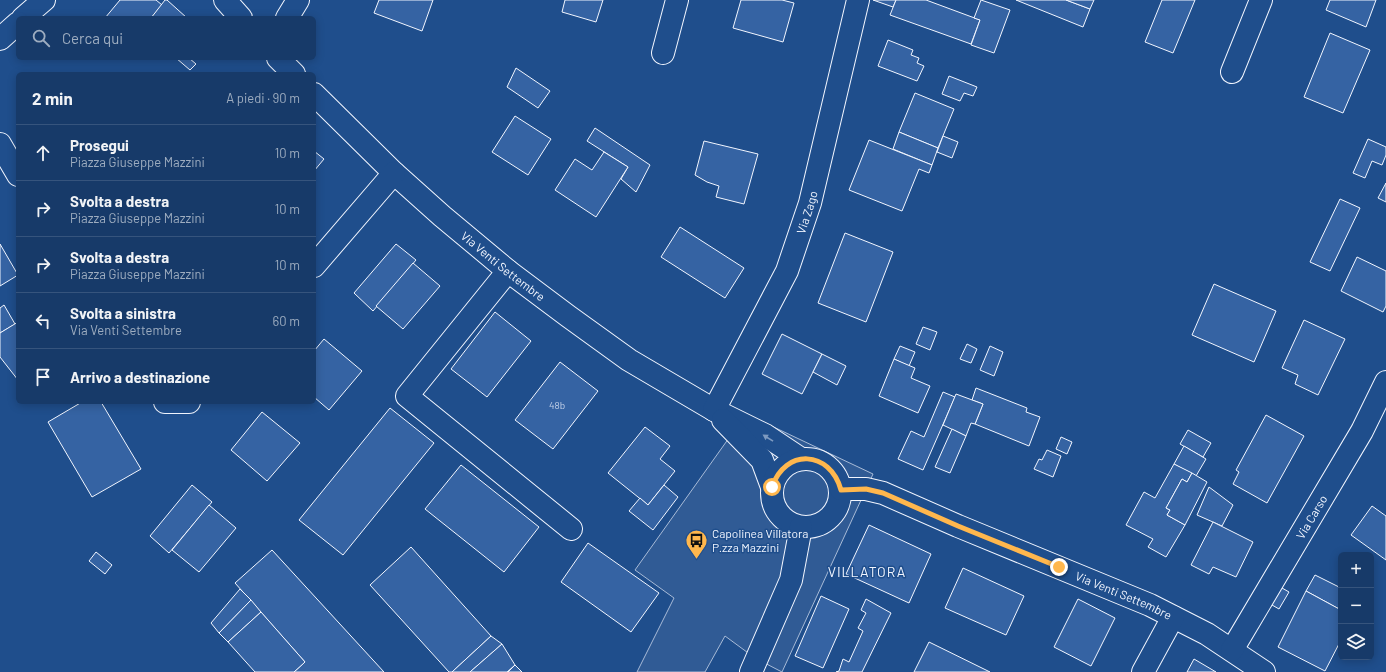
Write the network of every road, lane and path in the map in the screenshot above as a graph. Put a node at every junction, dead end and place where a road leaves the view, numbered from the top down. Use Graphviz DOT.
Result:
graph roads {
  1 [pos="44,0"];
  2 [pos="225,0"];
  3 [pos="298,0"];
  4 [pos="677,0"];
  5 [pos="858,0"];
  6 [pos="1261,0"];
  7 [pos="25,16"];
  8 [pos="239,16"];
  9 [pos="288,16"];
  10 [pos="16,25"];
  11 [pos="0,39"];
  12 [pos="663,53"];
  13 [pos="280,60"];
  14 [pos="292,72"];
  15 [pos="1232,72"];
  16 [pos="316,96"];
  17 [pos="0,144"];
  18 [pos="16,172"];
  19 [pos="394,173"];
  20 [pos="316,264"];
  21 [pos="508,271"];
  22 [pos="1386,382"];
  23 [pos="714,410"];
  24 [pos="801,459"];
  25 [pos="772,487"];
  26 [pos="841,490"];
  27 [pos="801,527"];
  28 [pos="571,530"];
  29 [pos="1173,617"];
  30 [pos="1232,650"];
  31 [pos="751,672"];
  32 [pos="1143,672"];
  33 [pos="1264,672"];
  1 -- 7 [label="street"];
  2 -- 8 [label="street"];
  3 -- 9 [label="street"];
  4 -- 12 [label="street"];
  5 -- 23 [label="street, Via Zago"];
  6 -- 15 [label="street"];
  10 -- 11 [label="street"];
  13 -- 14 [label="street"];
  16 -- 19 [label="street, Via Venti Settembre"];
  17 -- 18 [label="street"];
  19 -- 20 [label="street"];
  19 -- 21 [label="street, Via Venti Settembre"];
  21 -- 23 [label="street, Via Venti Settembre"];
  21 -- 28 [label="street"];
  22 -- 30 [label="street, Via Carso"];
  24 -- 23 [label="street, one-way"];
  23 -- 25 [label="street"];
  24 -- 25 [label="street"];
  24 -- 26 [label="street"];
  25 -- 27 [label="street"];
  26 -- 27 [label="street"];
  26 -- 29 [label="street, Via Venti Settembre"];
  27 -- 31 [label="street"];
  29 -- 30 [label="street, Via Venti Settembre"];
  29 -- 32 [label="street"];
  30 -- 33 [label="street, Via Venti Settembre"];
}
